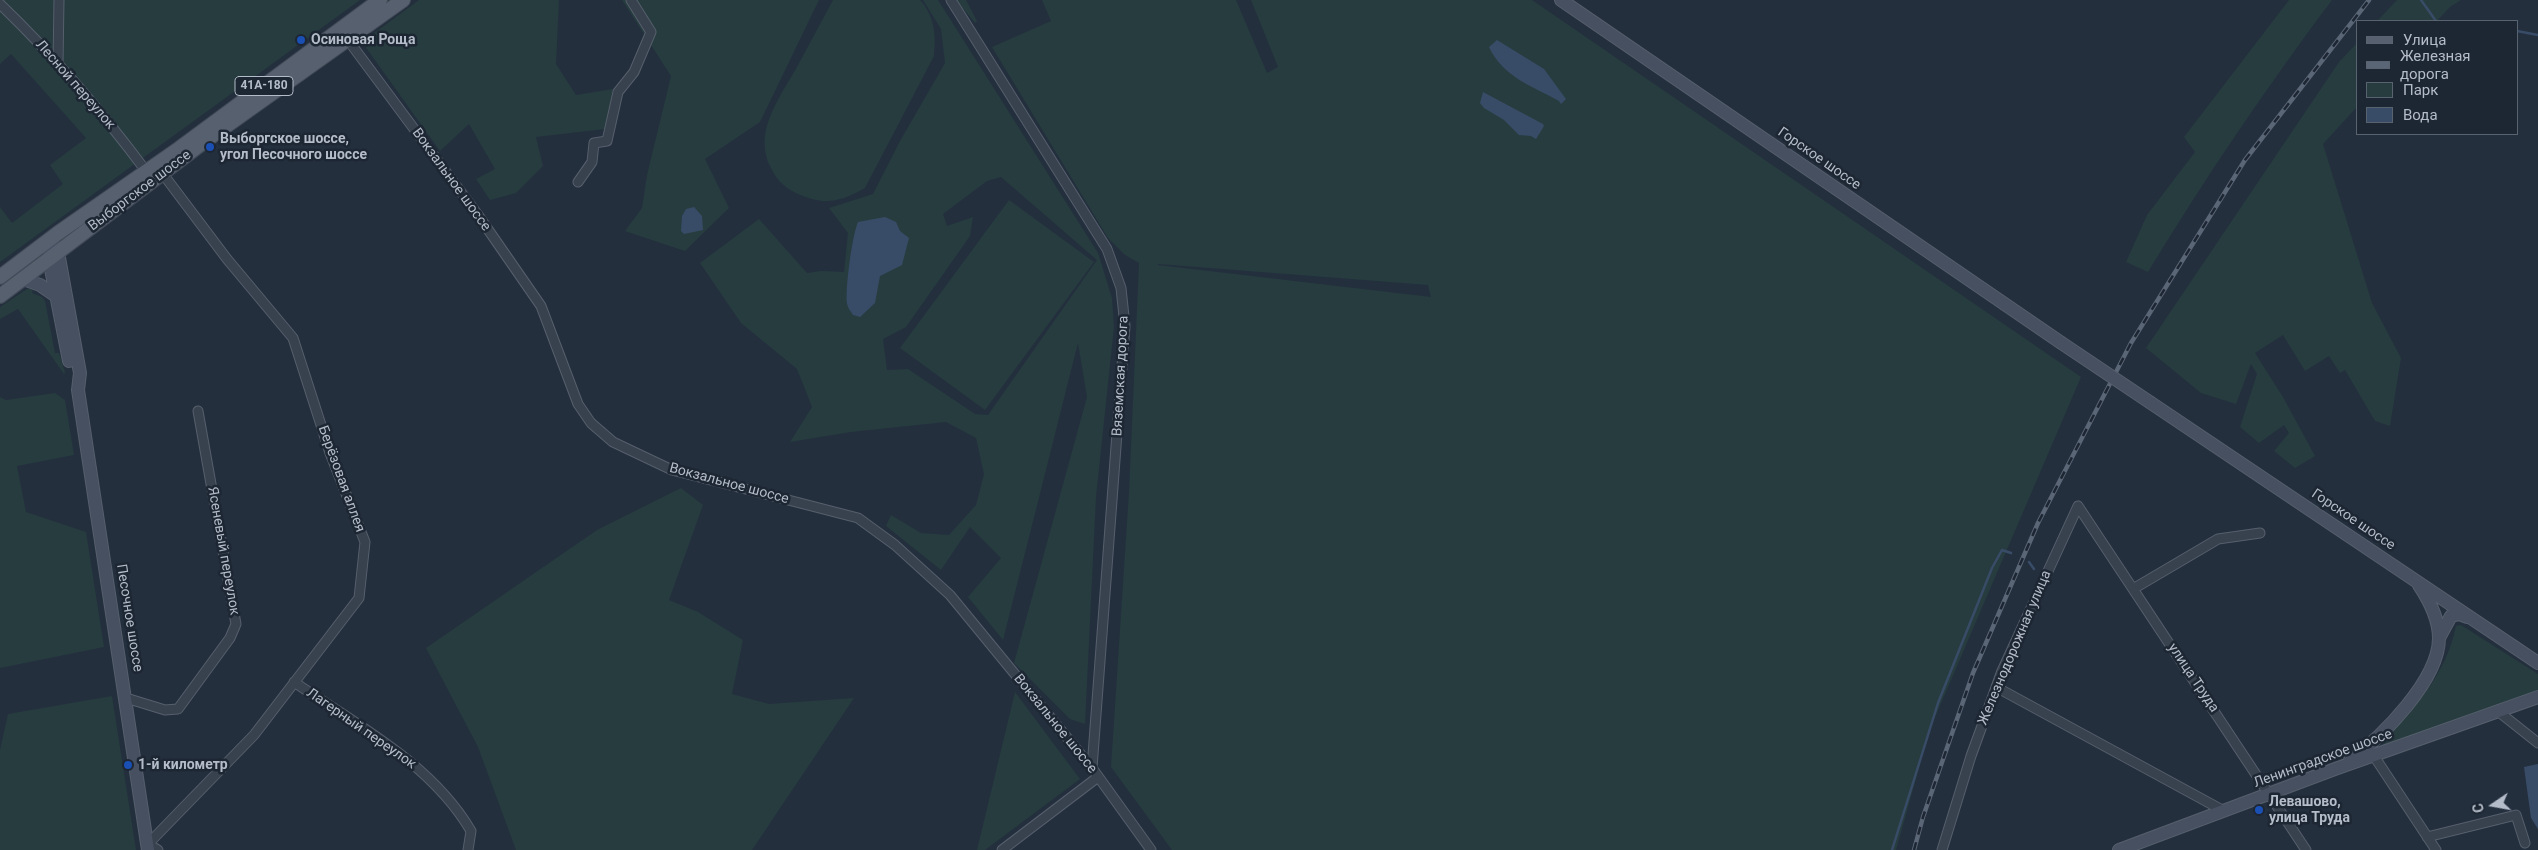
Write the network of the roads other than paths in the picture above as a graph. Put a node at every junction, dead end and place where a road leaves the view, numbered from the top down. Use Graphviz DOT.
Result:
graph roads {
  1 [pos="59,0"];
  2 [pos="380,0"];
  3 [pos="403,0"];
  4 [pos="632,0"];
  5 [pos="951,0"];
  6 [pos="1561,0"];
  7 [pos="0,4"];
  8 [pos="348,40"];
  9 [pos="58,64"];
  10 [pos="146,171"];
  11 [pos="163,174"];
  12 [pos="578,182"];
  13 [pos="51,238"];
  14 [pos="53,256"];
  15 [pos="0,277"];
  16 [pos="23,279"];
  17 [pos="0,296"];
  18 [pos="56,296"];
  19 [pos="78,390"];
  20 [pos="198,411"];
  21 [pos="2078,506"];
  22 [pos="2260,533"];
  23 [pos="2416,580"];
  24 [pos="2133,589"];
  25 [pos="2472,618"];
  26 [pos="2439,638"];
  27 [pos="2538,663"];
  28 [pos="294,682"];
  29 [pos="1996,688"];
  30 [pos="2538,697"];
  31 [pos="126,698"];
  32 [pos="2499,712"];
  33 [pos="2538,743"];
  34 [pos="2374,756"];
  35 [pos="1092,768"];
  36 [pos="2335,769"];
  37 [pos="1098,777"];
  38 [pos="2269,794"];
  39 [pos="2224,811"];
  40 [pos="2427,837"];
  41 [pos="2525,843"];
  42 [pos="151,848"];
  43 [pos="468,850"];
  44 [pos="1002,850"];
  45 [pos="1150,850"];
  46 [pos="1942,850"];
  47 [pos="2119,850"];
  48 [pos="2306,850"];
  49 [pos="2436,850"];
  1 -- 9 [label="street"];
  2 -- 10 [label="main road, Выборгское шоссе / 41А-180"];
  3 -- 8 [label="main road, Выборгское шоссе / 41А-180"];
  4 -- 12 [label="street"];
  5 -- 35 [label="street, Вяземская дорога"];
  6 -- 23 [label="main road, Горское шоссе, bridge"];
  7 -- 9 [label="street, Лесной переулок"];
  8 -- 11 [label="main road, Выборгское шоссе / 41А-180"];
  8 -- 35 [label="street, Вокзальное шоссе"];
  9 -- 10 [label="street, Лесной переулок"];
  10 -- 13 [label="main road, Выборгское шоссе / 41А-180"];
  11 -- 14 [label="main road, Выборгское шоссе / 41А-180"];
  11 -- 28 [label="street, Берёзовая аллея"];
  13 -- 14 [label="main road, Песочное шоссе"];
  13 -- 15 [label="main road, Выборгское шоссе / 41А-180"];
  14 -- 16 [label="main road, Выборгское шоссе / 41А-180"];
  14 -- 18 [label="main road, Песочное шоссе"];
  14 -- 19 [label="main road, Песочное шоссе"];
  16 -- 17 [label="main road, Выборгское шоссе / 41А-180"];
  16 -- 18 [label="main road"];
  18 -- 19 [label="main road, Песочное шоссе"];
  19 -- 31 [label="main road, Песочное шоссе"];
  20 -- 31 [label="street, Ясеневый переулок"];
  21 -- 24 [label="street, улица Труда"];
  21 -- 29 [label="street, Железнодорожная улица"];
  22 -- 24 [label="street"];
  23 -- 25 [label="main road, Горское шоссе"];
  23 -- 26 [label="main road"];
  24 -- 38 [label="street, улица Труда"];
  25 -- 26 [label="main road"];
  25 -- 27 [label="main road, Горское шоссе"];
  26 -- 36 [label="main road"];
  28 -- 42 [label="street, Берёзовая аллея"];
  28 -- 43 [label="street, Лагерный переулок"];
  29 -- 39 [label="street"];
  29 -- 46 [label="street, Железнодорожная улица"];
  30 -- 32 [label="main road, Ленинградское шоссе"];
  31 -- 42 [label="main road, Песочное шоссе"];
  32 -- 33 [label="street"];
  32 -- 34 [label="main road, Ленинградское шоссе"];
  34 -- 36 [label="main road, Ленинградское шоссе"];
  34 -- 40 [label="street"];
  35 -- 37 [label="street, Вокзальное шоссе"];
  36 -- 38 [label="main road, Ленинградское шоссе"];
  37 -- 44 [label="street"];
  37 -- 45 [label="street, Вокзальное шоссе"];
  38 -- 39 [label="main road, Ленинградское шоссе"];
  38 -- 48 [label="street, улица Труда"];
  39 -- 47 [label="main road, Ленинградское шоссе"];
  40 -- 41 [label="street"];
  40 -- 49 [label="street"];
}
